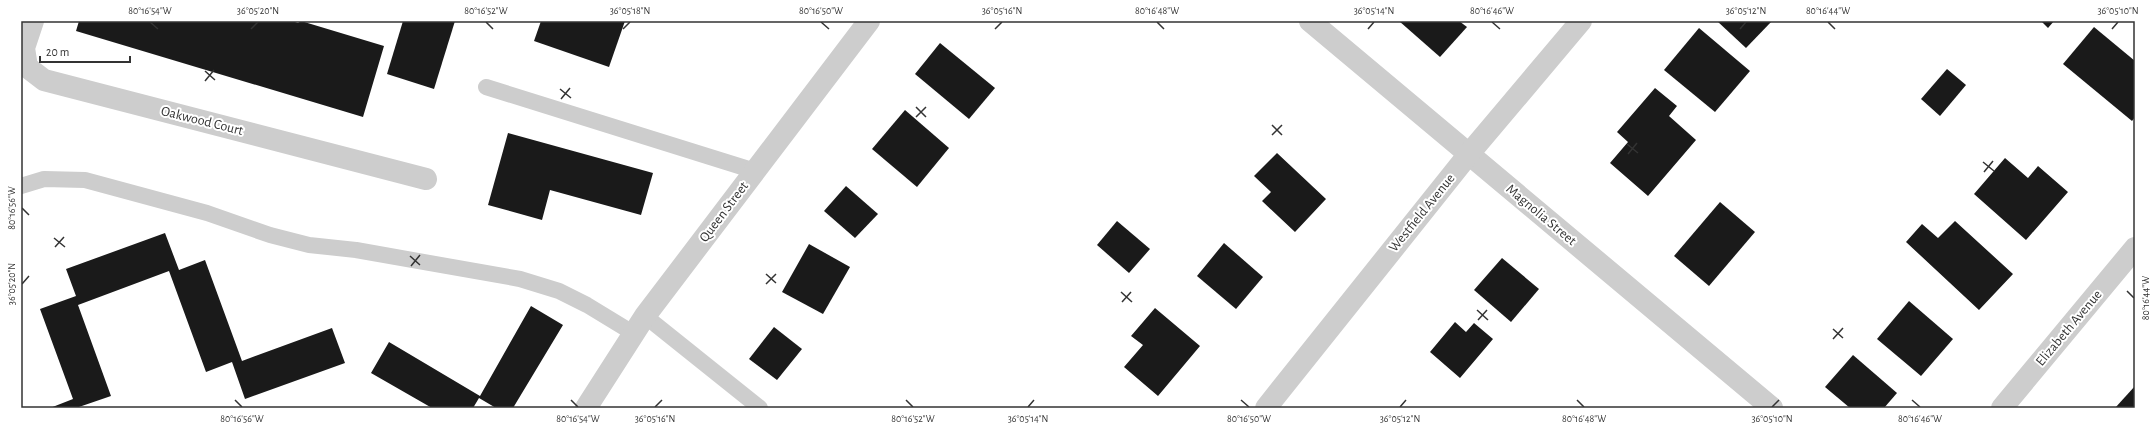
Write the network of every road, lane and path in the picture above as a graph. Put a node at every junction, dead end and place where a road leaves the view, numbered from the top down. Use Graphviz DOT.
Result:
graph roads {
  1 [pos="33,21"];
  2 [pos="868,21"];
  3 [pos="1310,21"];
  4 [pos="1582,21"];
  5 [pos="486,88"];
  6 [pos="1468,155"];
  7 [pos="755,171"];
  8 [pos="426,179"];
  9 [pos="21,186"];
  10 [pos="2135,248"];
  11 [pos="639,325"];
  12 [pos="586,408"];
  13 [pos="760,408"];
  14 [pos="1266,408"];
  15 [pos="1772,408"];
  16 [pos="2002,408"];
  1 -- 8 [label="street, Oakwood Court"];
  2 -- 7 [label="street, Queen Street"];
  3 -- 6 [label="street, Magnolia Street"];
  4 -- 6 [label="street, Westfield Avenue"];
  5 -- 7 [label="lane"];
  6 -- 14 [label="street, Westfield Avenue"];
  6 -- 15 [label="street, Magnolia Street"];
  7 -- 11 [label="street, Queen Street"];
  9 -- 11 [label="lane"];
  10 -- 16 [label="street, Elizabeth Avenue"];
  11 -- 12 [label="street, Queen Street"];
  11 -- 13 [label="lane"];
}
